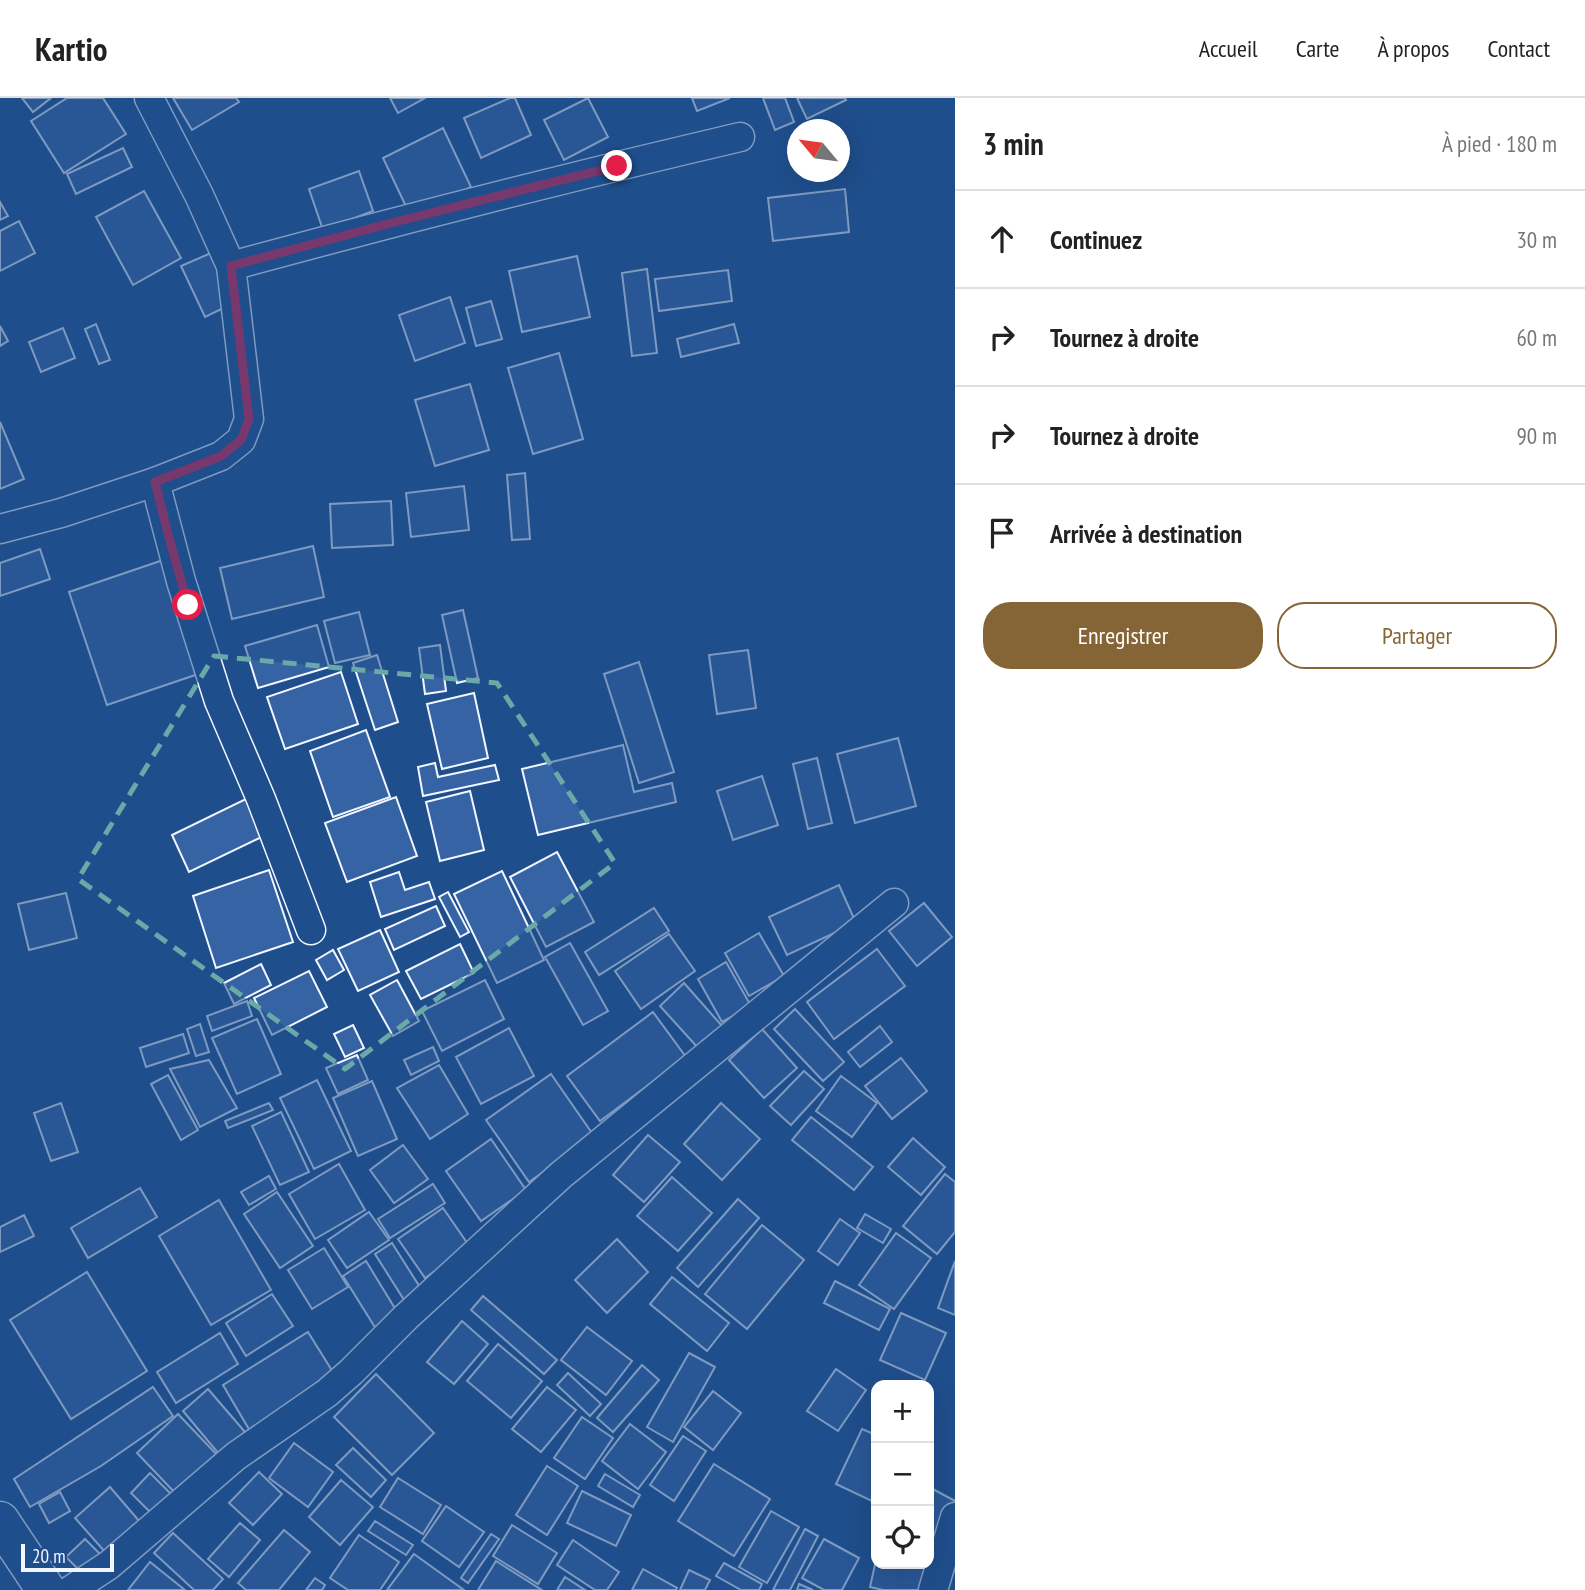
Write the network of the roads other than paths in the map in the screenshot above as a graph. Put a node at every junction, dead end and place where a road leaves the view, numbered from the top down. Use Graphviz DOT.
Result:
graph roads {
  1 [pos="149,98"];
  2 [pos="740,137"];
  3 [pos="231,266"];
  4 [pos="155,482"];
  5 [pos="0,529"];
  6 [pos="894,903"];
  7 [pos="311,930"];
  8 [pos="955,1517"];
  9 [pos="0,1521"];
  10 [pos="46,1590"];
  11 [pos="71,1590"];
  12 [pos="933,1590"];
  1 -- 3 [label="street"];
  2 -- 3 [label="street"];
  3 -- 4 [label="street"];
  4 -- 5 [label="street"];
  4 -- 7 [label="street"];
  6 -- 11 [label="street"];
  8 -- 12 [label="street"];
  9 -- 10 [label="street"];
}
